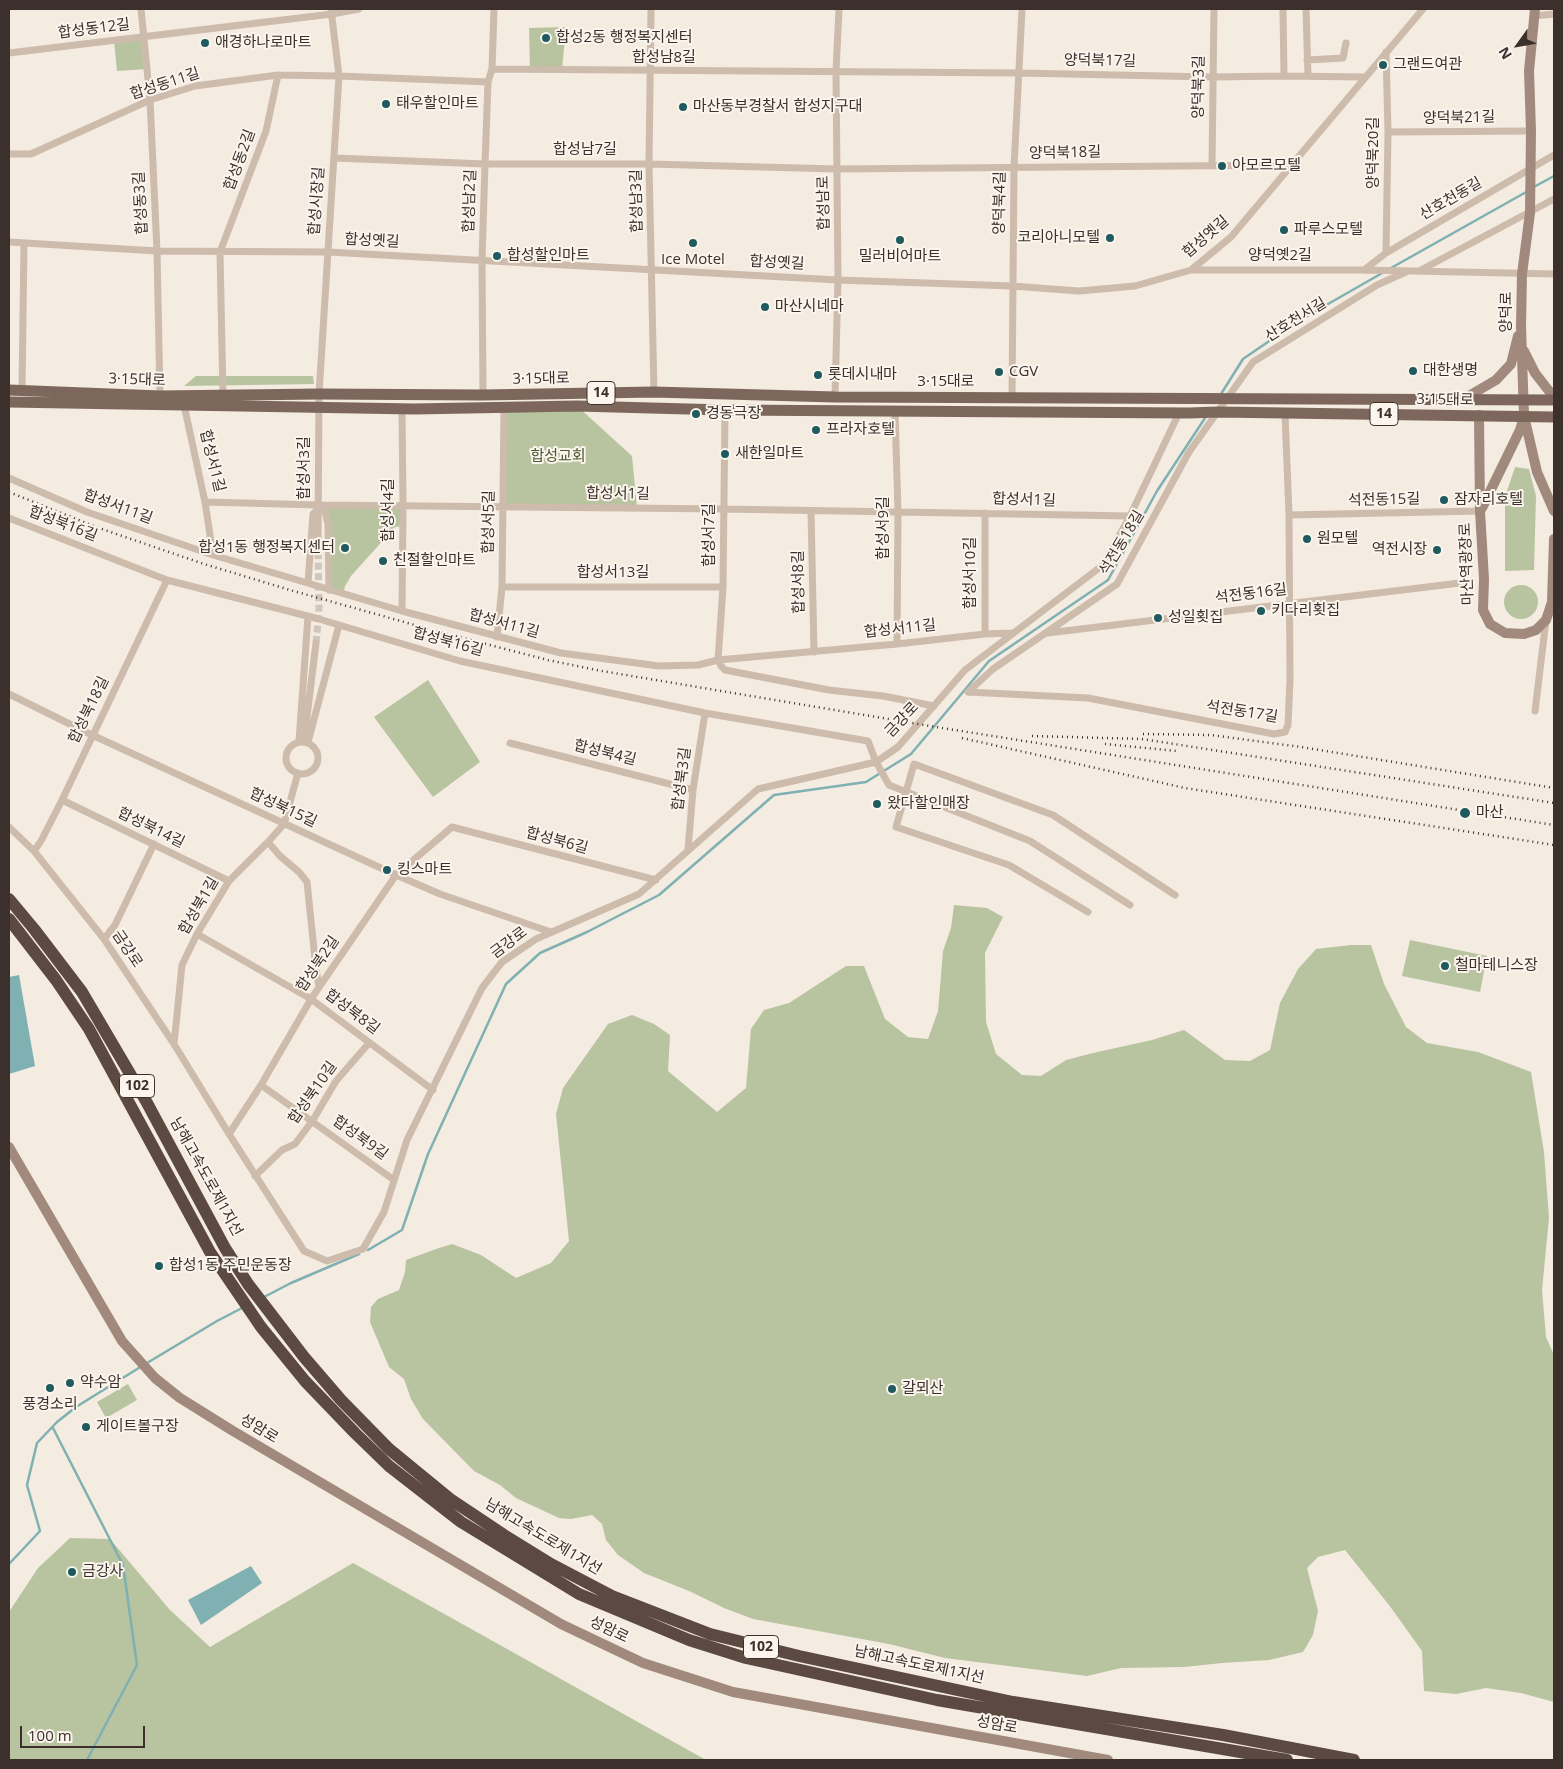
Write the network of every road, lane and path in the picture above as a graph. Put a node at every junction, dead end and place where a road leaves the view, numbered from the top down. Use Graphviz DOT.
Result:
graph roads {
  1 [pos="141,9"];
  2 [pos="359,9"];
  3 [pos="494,9"];
  4 [pos="651,9"];
  5 [pos="839,9"];
  6 [pos="1022,9"];
  7 [pos="1214,9"];
  8 [pos="1283,9"];
  9 [pos="1306,9"];
  10 [pos="1423,9"];
  11 [pos="331,11"];
  12 [pos="1535,12"];
  13 [pos="1554,14"];
  14 [pos="144,36"];
  15 [pos="1346,43"];
  16 [pos="1386,52"];
  17 [pos="9,53"];
  18 [pos="1307,60"];
  19 [pos="492,70"];
  20 [pos="836,71"];
  21 [pos="651,72"];
  22 [pos="1019,73"];
  23 [pos="278,76"];
  24 [pos="339,76"];
  25 [pos="1284,76"];
  26 [pos="1308,76"];
  27 [pos="1212,77"];
  28 [pos="1365,77"];
  29 [pos="488,82"];
  30 [pos="150,100"];
  31 [pos="1531,131"];
  32 [pos="1388,132"];
  33 [pos="9,154"];
  34 [pos="1554,155"];
  35 [pos="334,158"];
  36 [pos="485,164"];
  37 [pos="649,164"];
  38 [pos="1293,165"];
  39 [pos="1212,166"];
  40 [pos="837,168"];
  41 [pos="1014,168"];
  42 [pos="1529,172"];
  43 [pos="1554,199"];
  44 [pos="1530,210"];
  45 [pos="9,242"];
  46 [pos="24,243"];
  47 [pos="157,251"];
  48 [pos="220,252"];
  49 [pos="328,252"];
  50 [pos="1386,253"];
  51 [pos="482,261"];
  52 [pos="652,270"];
  53 [pos="1191,270"];
  54 [pos="1366,270"];
  55 [pos="1419,271"];
  56 [pos="1406,272"];
  57 [pos="1522,274"];
  58 [pos="1554,274"];
  59 [pos="838,280"];
  60 [pos="1012,286"];
  61 [pos="1521,326"];
  62 [pos="1522,346"];
  63 [pos="9,390"];
  64 [pos="22,391"];
  65 [pos="654,392"];
  66 [pos="319,394"];
  67 [pos="483,395"];
  68 [pos="1554,395"];
  69 [pos="160,396"];
  70 [pos="223,396"];
  71 [pos="835,397"];
  72 [pos="1012,397"];
  73 [pos="1226,398"];
  74 [pos="1462,400"];
  75 [pos="1524,400"];
  76 [pos="1554,400"];
  77 [pos="9,402"];
  78 [pos="184,405"];
  79 [pos="319,408"];
  80 [pos="504,408"];
  81 [pos="402,409"];
  82 [pos="725,410"];
  83 [pos="895,412"];
  84 [pos="1216,412"];
  85 [pos="1184,413"];
  86 [pos="1285,414"];
  87 [pos="1479,415"];
  88 [pos="1524,416"];
  89 [pos="1554,417"];
  90 [pos="9,478"];
  91 [pos="205,502"];
  92 [pos="404,506"];
  93 [pos="319,507"];
  94 [pos="503,507"];
  95 [pos="724,509"];
  96 [pos="1554,510"];
  97 [pos="811,511"];
  98 [pos="898,512"];
  99 [pos="1480,512"];
  100 [pos="985,513"];
  101 [pos="1289,515"];
  102 [pos="1130,516"];
  103 [pos="9,518"];
  104 [pos="1554,539"];
  105 [pos="318,541"];
  106 [pos="213,555"];
  107 [pos="1553,573"];
  108 [pos="167,580"];
  109 [pos="308,583"];
  110 [pos="1460,583"];
  111 [pos="502,587"];
  112 [pos="723,587"];
  113 [pos="329,590"];
  114 [pos="1289,603"];
  115 [pos="402,611"];
  116 [pos="308,616"];
  117 [pos="1546,620"];
  118 [pos="339,625"];
  119 [pos="1013,633"];
  120 [pos="1045,633"];
  121 [pos="985,634"];
  122 [pos="497,637"];
  123 [pos="316,644"];
  124 [pos="897,644"];
  125 [pos="814,652"];
  126 [pos="718,660"];
  127 [pos="968,692"];
  128 [pos="9,694"];
  129 [pos="934,706"];
  130 [pos="1535,711"];
  131 [pos="705,713"];
  132 [pos="92,735"];
  133 [pos="304,741"];
  134 [pos="510,743"];
  135 [pos="876,764"];
  136 [pos="298,774"];
  137 [pos="693,790"];
  138 [pos="906,791"];
  139 [pos="62,800"];
  140 [pos="284,824"];
  141 [pos="9,827"];
  142 [pos="452,827"];
  143 [pos="268,842"];
  144 [pos="154,844"];
  145 [pos="688,849"];
  146 [pos="34,851"];
  147 [pos="396,875"];
  148 [pos="656,880"];
  149 [pos="229,881"];
  150 [pos="1175,895"];
  151 [pos="9,899"];
  152 [pos="1130,905"];
  153 [pos="1088,912"];
  154 [pos="9,919"];
  155 [pos="552,932"];
  156 [pos="197,934"];
  157 [pos="104,939"];
  158 [pos="320,986"];
  159 [pos="311,999"];
  160 [pos="369,1043"];
  161 [pos="174,1044"];
  162 [pos="261,1085"];
  163 [pos="433,1090"];
  164 [pos="313,1120"];
  165 [pos="229,1134"];
  166 [pos="9,1147"];
  167 [pos="255,1176"];
  168 [pos="394,1180"];
  169 [pos="1108,1760"];
  170 [pos="1288,1760"];
  171 [pos="1354,1760"];
  1 -- 14 [label="street, 합성동3길"];
  2 -- 11 [label="street, 합성동12길"];
  3 -- 19 [label="street, 합성남2길"];
  4 -- 21 [label="street, 합성남3길"];
  5 -- 20 [label="street, 합성남로"];
  6 -- 22 [label="street, 양덕북4길"];
  7 -- 27 [label="street, 양덕북3길"];
  8 -- 25 [label="street"];
  9 -- 18 [label="street"];
  10 -- 16 [label="street, 합성옛길"];
  11 -- 14 [label="street, 합성동12길"];
  11 -- 24 [label="street, 합성시장길"];
  12 -- 13 [label="street"];
  12 -- 31 [label="main road"];
  14 -- 17 [label="street, 합성동12길"];
  14 -- 30 [label="street, 합성동3길"];
  15 -- 18 [label="street"];
  16 -- 28 [label="street, 합성옛길"];
  16 -- 32 [label="street, 양덕북20길"];
  18 -- 26 [label="street"];
  19 -- 21 [label="street, 합성남8길"];
  19 -- 29 [label="street, 합성남2길"];
  20 -- 21 [label="street, 합성남8길"];
  20 -- 22 [label="street, 양덕북17길"];
  20 -- 40 [label="street, 합성남로"];
  21 -- 37 [label="street, 합성남3길"];
  22 -- 27 [label="street, 양덕북17길"];
  22 -- 41 [label="street, 양덕북4길"];
  23 -- 24 [label="street, 합성동11길"];
  23 -- 30 [label="street, 합성동11길"];
  23 -- 48 [label="street, 합성동2길"];
  24 -- 29 [label="street"];
  24 -- 35 [label="street, 합성시장길"];
  25 -- 26 [label="street, 양덕북17길"];
  25 -- 27 [label="street, 양덕북17길"];
  26 -- 28 [label="street, 양덕북17길"];
  27 -- 39 [label="street, 양덕북3길"];
  28 -- 38 [label="street, 합성옛길"];
  29 -- 36 [label="street, 합성남2길"];
  30 -- 33 [label="street, 합성동11길"];
  30 -- 47 [label="street, 합성동3길"];
  31 -- 32 [label="street, 양덕북21길"];
  31 -- 42 [label="main road"];
  32 -- 50 [label="street, 양덕북20길"];
  34 -- 42 [label="street, 산호천동길"];
  35 -- 36 [label="street, 합성남7길"];
  35 -- 49 [label="street, 합성시장길"];
  36 -- 37 [label="street, 합성남7길"];
  36 -- 51 [label="street, 합성남2길"];
  37 -- 40 [label="street, 합성남7길"];
  37 -- 52 [label="street, 합성남3길"];
  38 -- 39 [label="street, 양덕북18길"];
  38 -- 53 [label="street, 합성옛길"];
  39 -- 41 [label="street, 양덕북18길"];
  40 -- 41 [label="street, 양덕북18길"];
  40 -- 59 [label="street, 합성남로"];
  41 -- 60 [label="street, 양덕북4길"];
  42 -- 44 [label="main road, 양덕로"];
  42 -- 50 [label="street, 산호천동길"];
  43 -- 44 [label="street"];
  44 -- 55 [label="street"];
  44 -- 57 [label="main road, 양덕로"];
  45 -- 46 [label="street, 합성옛길"];
  46 -- 47 [label="street, 합성옛길"];
  46 -- 64 [label="street"];
  47 -- 48 [label="street, 합성옛길"];
  47 -- 69 [label="street, 합성동3길"];
  48 -- 49 [label="street, 합성옛길"];
  48 -- 70 [label="street"];
  49 -- 51 [label="street, 합성옛길"];
  49 -- 66 [label="street, 합성시장길"];
  50 -- 54 [label="street, 산호천동길"];
  51 -- 52 [label="street, 합성옛길"];
  51 -- 67 [label="street, 합성남2길"];
  52 -- 59 [label="street, 합성옛길"];
  52 -- 65 [label="street, 합성남3길"];
  53 -- 54 [label="street, 양덕옛2길"];
  53 -- 60 [label="street, 합성옛길"];
  54 -- 56 [label="street, 양덕옛2길"];
  55 -- 56 [label="street"];
  55 -- 57 [label="street"];
  56 -- 73 [label="street, 산호천서길"];
  57 -- 58 [label="street"];
  57 -- 61 [label="main road, 양덕로"];
  59 -- 60 [label="street, 합성옛길"];
  59 -- 71 [label="street, 합성남로"];
  60 -- 72 [label="street, 양덕북4길"];
  61 -- 62 [label="main road, 양덕로"];
  61 -- 74 [label="main road"];
  62 -- 68 [label="main road"];
  62 -- 75 [label="main road, 양덕로"];
  63 -- 64 [label="main road, 3·15대로 / 14"];
  64 -- 69 [label="main road, 3·15대로 / 14"];
  65 -- 67 [label="main road, 3·15대로 / 14"];
  65 -- 71 [label="main road, 3·15대로 / 14"];
  66 -- 67 [label="main road, 3·15대로 / 14"];
  66 -- 70 [label="main road, 3·15대로 / 14"];
  66 -- 79 [label="street, 합성서3길"];
  69 -- 70 [label="main road, 3·15대로 / 14"];
  71 -- 72 [label="main road, 3·15대로 / 14"];
  72 -- 73 [label="main road, 3·15대로 / 14"];
  73 -- 74 [label="main road, 3·15대로 / 14"];
  73 -- 84 [label="street, 산호천서길"];
  74 -- 75 [label="main road, 3·15대로 / 14"];
  75 -- 76 [label="main road, 3·15대로 / 14"];
  75 -- 88 [label="main road, 양덕로"];
  77 -- 78 [label="main road, 3·15대로 / 14"];
  78 -- 79 [label="main road, 3·15대로 / 14"];
  78 -- 91 [label="street, 합성서1길"];
  79 -- 81 [label="main road, 3·15대로 / 14"];
  79 -- 93 [label="street, 합성서3길"];
  80 -- 81 [label="main road, 3·15대로 / 14"];
  80 -- 82 [label="main road, 3·15대로 / 14"];
  80 -- 94 [label="street, 합성서5길"];
  81 -- 92 [label="street, 합성서4길"];
  82 -- 83 [label="main road, 3·15대로 / 14"];
  82 -- 95 [label="street, 합성서7길"];
  83 -- 85 [label="main road, 3·15대로 / 14"];
  83 -- 98 [label="street, 합성서9길"];
  84 -- 85 [label="main road, 14"];
  84 -- 86 [label="main road, 3·15대로 / 14"];
  84 -- 120 [label="street, 석전동18길"];
  85 -- 102 [label="street, 금강로"];
  86 -- 87 [label="main road, 3·15대로 / 14"];
  86 -- 101 [label="street, 석전동17길"];
  87 -- 88 [label="main road, 3·15대로 / 14"];
  87 -- 99 [label="main road, 마산역광장로"];
  88 -- 89 [label="main road, 3·15대로 / 14"];
  88 -- 96 [label="main road"];
  88 -- 99 [label="main road"];
  90 -- 106 [label="street, 합성서11길"];
  91 -- 93 [label="street, 합성서1길"];
  91 -- 106 [label="street"];
  92 -- 93 [label="street, 합성서1길"];
  92 -- 94 [label="street, 합성서1길"];
  92 -- 115 [label="street, 합성서4길"];
  93 -- 105 [label="street, 합성서3길"];
  93 -- 109 [label="street"];
  93 -- 113 [label="street"];
  94 -- 95 [label="street, 합성서1길"];
  94 -- 111 [label="street, 합성서5길"];
  95 -- 97 [label="street, 합성서1길"];
  95 -- 112 [label="street, 합성서7길"];
  97 -- 98 [label="street, 합성서1길"];
  97 -- 125 [label="street, 합성서8길"];
  98 -- 100 [label="street, 합성서1길"];
  98 -- 124 [label="street, 합성서9길"];
  99 -- 101 [label="street, 석전동15길"];
  99 -- 117 [label="main road, 마산역광장로"];
  100 -- 102 [label="street, 합성서1길"];
  100 -- 121 [label="street, 합성서10길"];
  101 -- 114 [label="street, 석전동17길"];
  102 -- 119 [label="street, 금강로"];
  103 -- 108 [label="street, 합성북16길"];
  104 -- 107 [label="main road"];
  106 -- 109 [label="street, 합성서11길"];
  107 -- 117 [label="main road"];
  108 -- 116 [label="street, 합성북16길"];
  108 -- 132 [label="street, 합성북18길"];
  109 -- 113 [label="street, 합성서11길"];
  110 -- 114 [label="street, 석전동16길"];
  111 -- 112 [label="street, 합성서13길"];
  111 -- 122 [label="street, 합성서5길"];
  112 -- 126 [label="street, 합성서7길"];
  113 -- 115 [label="street, 합성서11길"];
  114 -- 120 [label="street, 석전동16길"];
  114 -- 127 [label="street, 석전동17길"];
  115 -- 122 [label="street, 합성서11길"];
  116 -- 118 [label="street, 합성북16길"];
  116 -- 133 [label="street"];
  117 -- 130 [label="street"];
  118 -- 131 [label="street, 합성북16길"];
  118 -- 133 [label="street"];
  119 -- 121 [label="street, 합성서11길"];
  119 -- 129 [label="street, 금강로"];
  120 -- 127 [label="street, 석전동18길"];
  121 -- 124 [label="street, 합성서11길"];
  122 -- 126 [label="street, 합성서11길"];
  123 -- 133 [label="street"];
  124 -- 125 [label="street, 합성서11길"];
  125 -- 126 [label="street, 합성서11길"];
  126 -- 129 [label="street"];
  128 -- 132 [label="street, 합성북15길"];
  129 -- 135 [label="street, 금강로"];
  131 -- 135 [label="street, 합성북16길"];
  131 -- 137 [label="street, 합성북3길"];
  132 -- 139 [label="street, 합성북18길"];
  132 -- 140 [label="street, 합성북15길"];
  133 -- 136 [label="street"];
  133 -- 136 [label="street"];
  134 -- 137 [label="street, 합성북4길"];
  135 -- 138 [label="street"];
  135 -- 145 [label="street, 금강로"];
  136 -- 140 [label="street, 합성북1길"];
  137 -- 145 [label="street, 합성북3길"];
  138 -- 150 [label="street"];
  138 -- 152 [label="street"];
  138 -- 153 [label="street"];
  139 -- 144 [label="street, 합성북14길"];
  139 -- 146 [label="street, 합성북18길"];
  140 -- 143 [label="street, 합성북1길"];
  140 -- 147 [label="street, 합성북15길"];
  141 -- 146 [label="street, 금강로"];
  142 -- 147 [label="street, 합성북2길"];
  142 -- 148 [label="street, 합성북6길"];
  143 -- 149 [label="street, 합성북1길"];
  143 -- 158 [label="street"];
  144 -- 149 [label="street, 합성북14길"];
  144 -- 157 [label="street"];
  145 -- 148 [label="street, 금강로"];
  146 -- 157 [label="street, 금강로"];
  147 -- 155 [label="street, 합성북15길"];
  147 -- 158 [label="street, 합성북2길"];
  148 -- 155 [label="street, 금강로"];
  149 -- 156 [label="street, 합성북1길"];
  151 -- 171 [label="highway, 남해고속도로제1지선 / 102"];
  154 -- 170 [label="highway, 남해고속도로제1지선 / 102"];
  155 -- 163 [label="street, 금강로"];
  156 -- 159 [label="street, 합성북8길"];
  156 -- 161 [label="street, 합성북1길"];
  157 -- 161 [label="street, 금강로"];
  158 -- 159 [label="street, 합성북2길"];
  159 -- 160 [label="street, 합성북8길"];
  159 -- 162 [label="street, 합성북2길"];
  160 -- 163 [label="street, 합성북8길"];
  160 -- 164 [label="street, 합성북10길"];
  161 -- 165 [label="street, 금강로"];
  162 -- 164 [label="street, 합성북9길"];
  162 -- 165 [label="street, 합성북2길"];
  163 -- 168 [label="street, 금강로"];
  164 -- 167 [label="street, 합성북10길"];
  164 -- 168 [label="street, 합성북9길"];
  165 -- 167 [label="street, 금강로"];
  166 -- 169 [label="main road, 성암로"];
  167 -- 168 [label="street, 금강로"];
}
